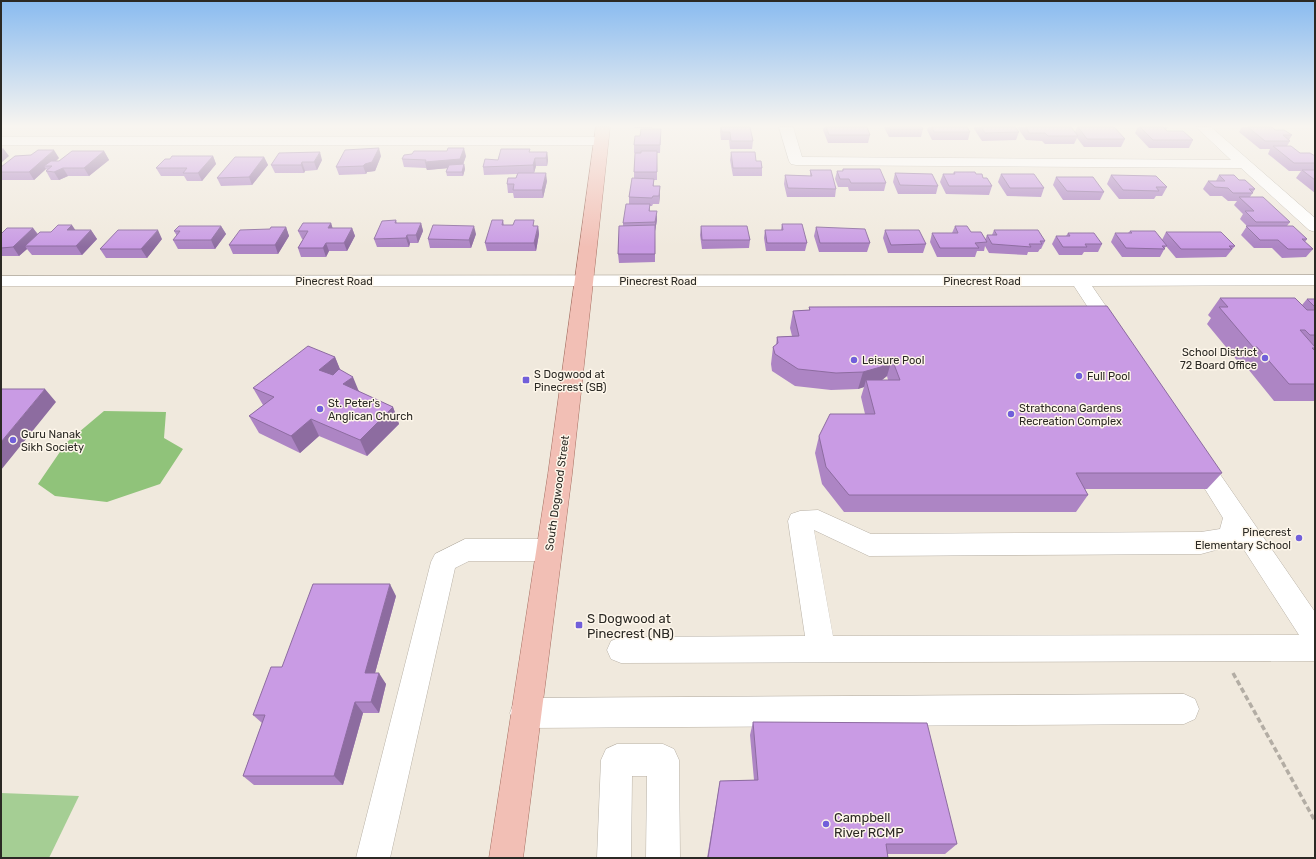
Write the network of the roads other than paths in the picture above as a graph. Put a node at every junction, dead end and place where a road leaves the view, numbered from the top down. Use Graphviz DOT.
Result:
graph roads {
  1 [pos="598,167"];
  2 [pos="1248,167"];
  3 [pos="1315,227"];
  4 [pos="1080,280"];
  5 [pos="1315,280"];
  6 [pos="1,281"];
  7 [pos="585,281"];
  8 [pos="1123,346"];
  9 [pos="1184,438"];
  10 [pos="1236,517"];
  11 [pos="548,550"];
  12 [pos="1315,635"];
  13 [pos="1315,648"];
  14 [pos="821,649"];
  15 [pos="621,650"];
  16 [pos="1184,710"];
  17 [pos="525,713"];
  18 [pos="373,858"];
  19 [pos="506,858"];
  20 [pos="614,858"];
  21 [pos="663,858"];
  1 -- 7 [label="main road, South Dogwood Street"];
  2 -- 3 [label="street"];
  4 -- 5 [label="street, Pinecrest Road"];
  4 -- 7 [label="street, Pinecrest Road"];
  4 -- 8 [label="street"];
  6 -- 7 [label="street, Pinecrest Road"];
  7 -- 11 [label="main road, South Dogwood Street"];
  9 -- 10 [label="street"];
  10 -- 12 [label="street"];
  10 -- 14 [label="street"];
  11 -- 17 [label="main road, South Dogwood Street"];
  11 -- 18 [label="street"];
  13 -- 14 [label="street"];
  14 -- 15 [label="street"];
  16 -- 17 [label="street"];
  17 -- 19 [label="main road, South Dogwood Street"];
  20 -- 21 [label="street"];
}
